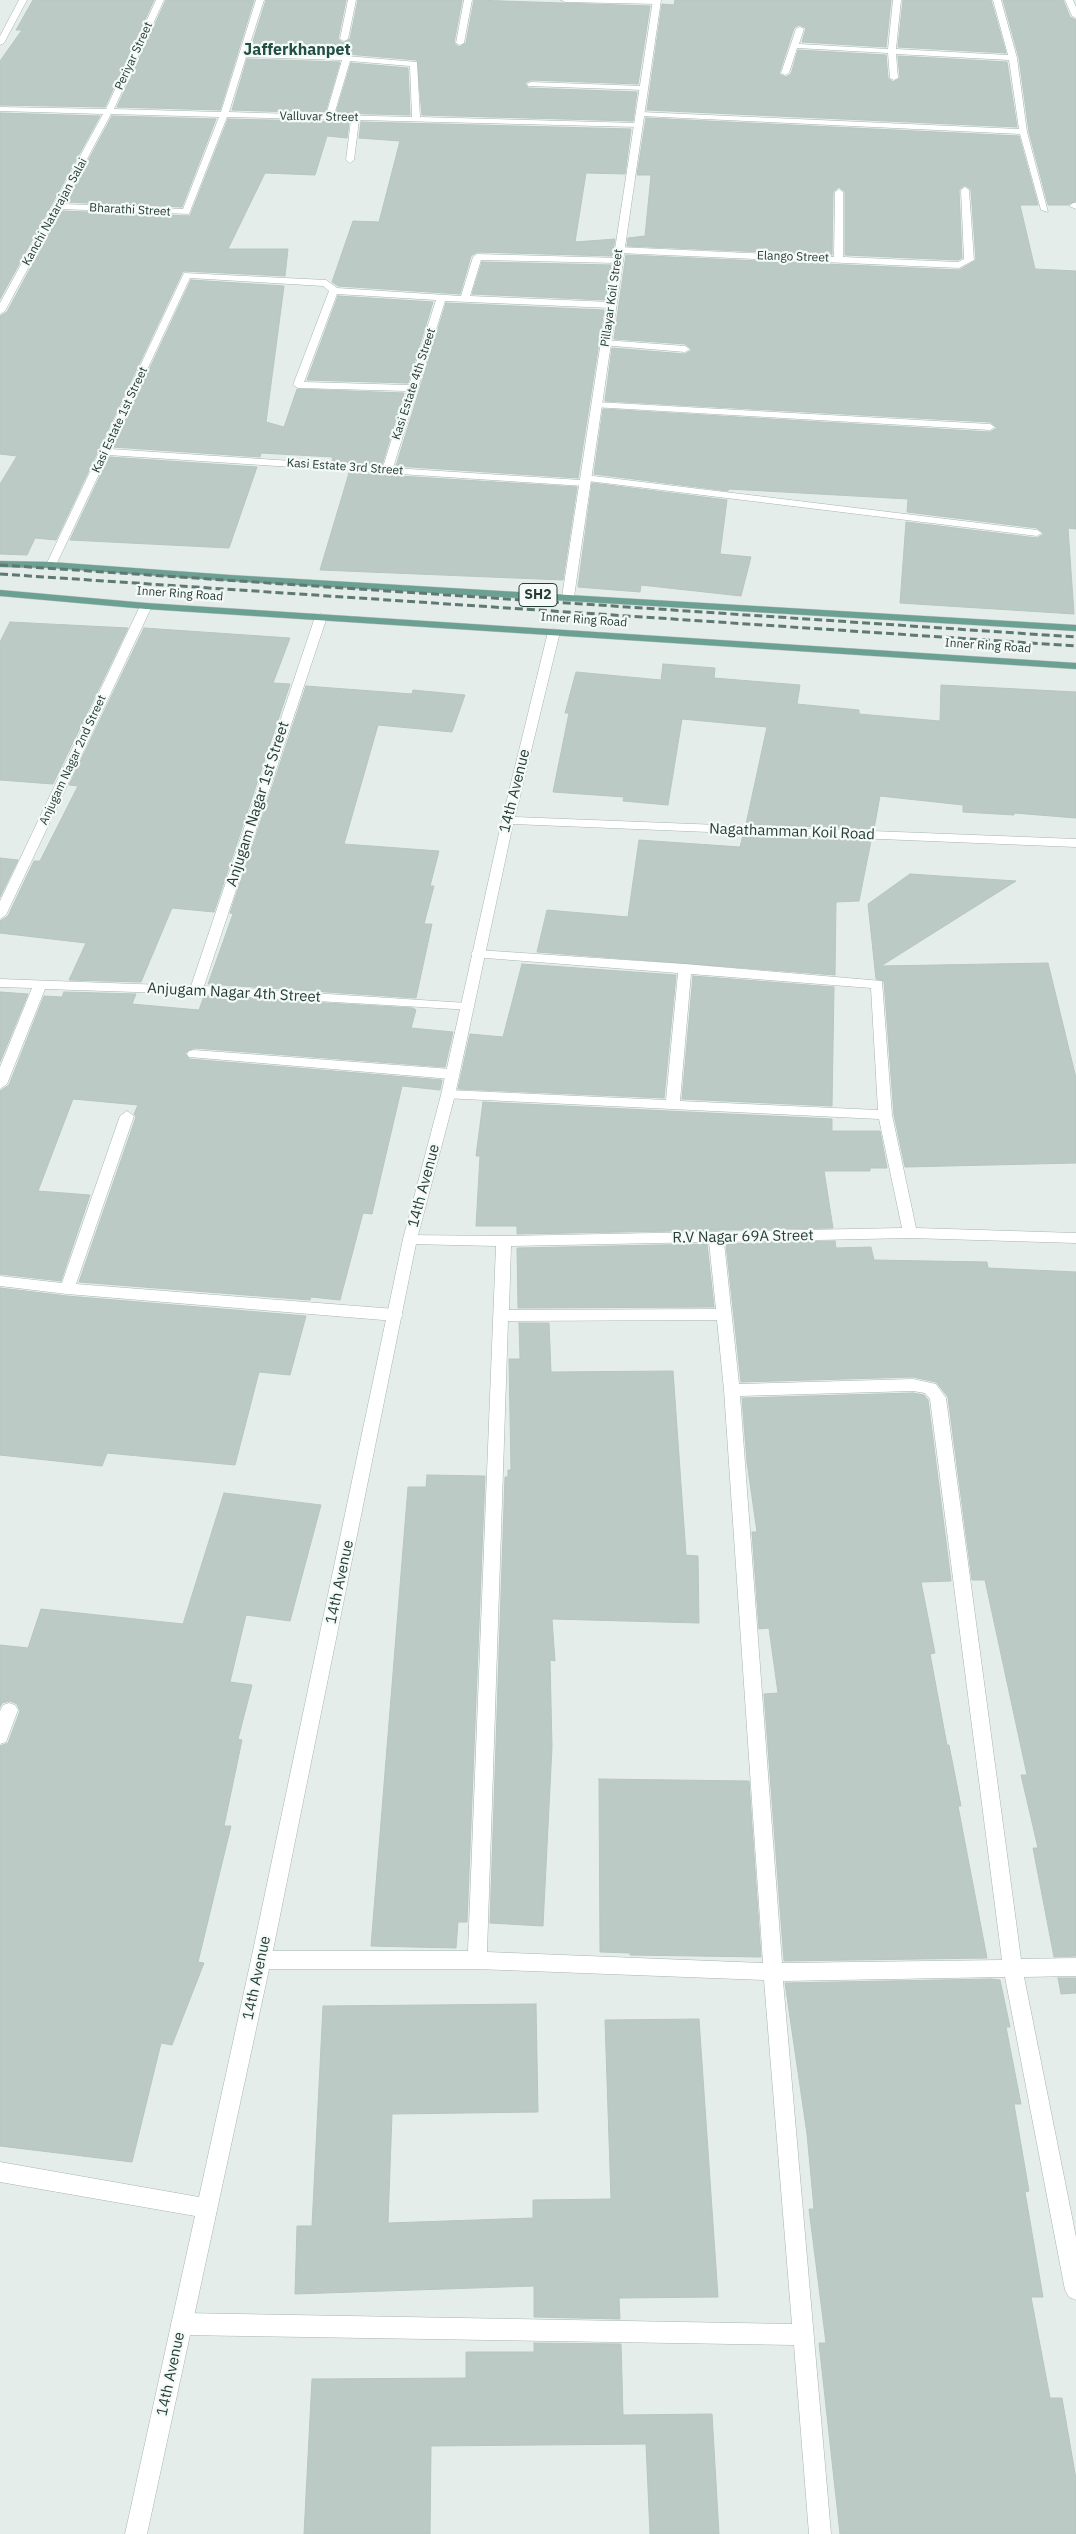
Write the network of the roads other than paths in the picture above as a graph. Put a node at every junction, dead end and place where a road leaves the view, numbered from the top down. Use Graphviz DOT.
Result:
graph roads {
  1 [pos="23,0"];
  2 [pos="160,0"];
  3 [pos="260,0"];
  4 [pos="352,0"];
  5 [pos="468,0"];
  6 [pos="565,0"];
  7 [pos="897,0"];
  8 [pos="997,0"];
  9 [pos="1069,0"];
  10 [pos="657,1"];
  11 [pos="1076,16"];
  12 [pos="800,29"];
  13 [pos="344,39"];
  14 [pos="0,43"];
  15 [pos="460,43"];
  16 [pos="795,46"];
  17 [pos="892,51"];
  18 [pos="243,55"];
  19 [pos="347,58"];
  20 [pos="1013,58"];
  21 [pos="785,72"];
  22 [pos="894,78"];
  23 [pos="531,84"];
  24 [pos="644,88"];
  25 [pos="0,109"];
  26 [pos="108,113"];
  27 [pos="641,114"];
  28 [pos="224,115"];
  29 [pos="330,116"];
  30 [pos="355,117"];
  31 [pos="416,119"];
  32 [pos="638,125"];
  33 [pos="1023,132"];
  34 [pos="350,160"];
  35 [pos="965,190"];
  36 [pos="839,192"];
  37 [pos="59,206"];
  38 [pos="1045,210"];
  39 [pos="619,250"];
  40 [pos="838,259"];
  41 [pos="618,260"];
  42 [pos="334,291"];
  43 [pos="4,296"];
  44 [pos="441,298"];
  45 [pos="465,300"];
  46 [pos="611,305"];
  47 [pos="0,311"];
  48 [pos="606,343"];
  49 [pos="685,349"];
  50 [pos="413,388"];
  51 [pos="596,405"];
  52 [pos="990,427"];
  53 [pos="105,452"];
  54 [pos="387,470"];
  55 [pos="585,480"];
  56 [pos="1037,533"];
  57 [pos="0,564"];
  58 [pos="51,565"];
  59 [pos="0,594"];
  60 [pos="568,597"];
  61 [pos="146,606"];
  62 [pos="321,617"];
  63 [pos="1076,628"];
  64 [pos="554,632"];
  65 [pos="1076,666"];
  66 [pos="508,820"];
  67 [pos="1076,843"];
  68 [pos="0,915"];
  69 [pos="478,954"];
  70 [pos="685,968"];
  71 [pos="0,983"];
  72 [pos="40,984"];
  73 [pos="196,990"];
  74 [pos="467,1007"];
  75 [pos="194,1054"];
  76 [pos="451,1074"];
  77 [pos="0,1084"];
  78 [pos="448,1096"];
  79 [pos="673,1106"];
  80 [pos="885,1115"];
  81 [pos="127,1116"];
  82 [pos="910,1233"];
  83 [pos="716,1238"];
  84 [pos="1076,1238"];
  85 [pos="410,1239"];
  86 [pos="504,1241"];
  87 [pos="0,1280"];
  88 [pos="67,1289"];
  89 [pos="724,1314"];
  90 [pos="396,1315"];
  91 [pos="501,1316"];
  92 [pos="732,1390"];
  93 [pos="9,1710"];
  94 [pos="0,1738"];
  95 [pos="261,1960"];
  96 [pos="477,1960"];
  97 [pos="1076,1967"];
  98 [pos="1013,1968"];
  99 [pos="773,1972"];
  100 [pos="0,2172"];
  101 [pos="207,2208"];
  102 [pos="1076,2290"];
  103 [pos="182,2324"];
  104 [pos="804,2335"];
  105 [pos="136,2534"];
  106 [pos="820,2534"];
  1 -- 14 [label="street"];
  2 -- 26 [label="street, Periyar Street"];
  3 -- 18 [label="street"];
  4 -- 13 [label="street"];
  5 -- 15 [label="street"];
  6 -- 10 [label="street"];
  7 -- 17 [label="street"];
  8 -- 20 [label="street"];
  9 -- 11 [label="street"];
  10 -- 24 [label="street, Pillayar Koil Street"];
  12 -- 16 [label="street"];
  16 -- 17 [label="street"];
  16 -- 21 [label="street"];
  17 -- 20 [label="street"];
  17 -- 22 [label="street"];
  18 -- 19 [label="street"];
  18 -- 28 [label="street"];
  19 -- 29 [label="street"];
  19 -- 31 [label="street"];
  20 -- 33 [label="street"];
  23 -- 24 [label="street"];
  24 -- 27 [label="street, Pillayar Koil Street"];
  25 -- 26 [label="street, Valluvar Street"];
  26 -- 28 [label="street, Valluvar Street"];
  26 -- 37 [label="street, Kanchi Natarajan Salai"];
  27 -- 32 [label="street, Pillayar Koil Street"];
  27 -- 33 [label="street"];
  28 -- 29 [label="street, Valluvar Street"];
  28 -- 37 [label="street, Bharathi Street"];
  29 -- 30 [label="street, Valluvar Street"];
  30 -- 31 [label="street, Valluvar Street"];
  30 -- 34 [label="street"];
  31 -- 32 [label="street, Valluvar Street"];
  32 -- 39 [label="street, Pillayar Koil Street"];
  33 -- 38 [label="street"];
  35 -- 40 [label="street, Elango Street"];
  36 -- 40 [label="street"];
  37 -- 43 [label="street, Kanchi Natarajan Salai"];
  39 -- 40 [label="street, Elango Street"];
  39 -- 41 [label="street, Pillayar Koil Street"];
  41 -- 45 [label="street"];
  41 -- 46 [label="street, Pillayar Koil Street"];
  42 -- 44 [label="street"];
  42 -- 50 [label="street"];
  42 -- 53 [label="street, Kasi Estate 1st Street"];
  43 -- 47 [label="street, Kanchi Natarajan Salai"];
  44 -- 45 [label="street"];
  44 -- 50 [label="street, Kasi Estate 4th Street"];
  45 -- 46 [label="street"];
  46 -- 48 [label="street, Pillayar Koil Street"];
  48 -- 49 [label="street"];
  48 -- 51 [label="street, Pillayar Koil Street"];
  50 -- 54 [label="street, Kasi Estate 4th Street"];
  51 -- 52 [label="street"];
  51 -- 55 [label="street, Pillayar Koil Street"];
  53 -- 54 [label="street, Kasi Estate 3rd Street"];
  53 -- 58 [label="street, Kasi Estate 1st Street"];
  54 -- 55 [label="street, Kasi Estate 3rd Street"];
  55 -- 56 [label="street, Kasi Estate 3rd Street"];
  55 -- 60 [label="street, Pillayar Koil Street"];
  57 -- 58 [label="main road, Inner Ring Road / SH2"];
  58 -- 60 [label="main road, Inner Ring Road / SH2"];
  59 -- 61 [label="main road, Inner Ring Road"];
  60 -- 63 [label="main road, Inner Ring Road / SH2"];
  61 -- 62 [label="main road, Inner Ring Road"];
  61 -- 68 [label="street, Anjugam Nagar 2nd Street"];
  62 -- 64 [label="main road, Inner Ring Road"];
  62 -- 73 [label="street, Anjugam Nagar 1st Street"];
  64 -- 65 [label="main road, Inner Ring Road"];
  64 -- 66 [label="street, 14th Avenue"];
  66 -- 67 [label="street, Nagathamman Koil Road"];
  66 -- 69 [label="street, 14th Avenue"];
  69 -- 70 [label="street"];
  69 -- 74 [label="street, 14th Avenue"];
  70 -- 79 [label="street"];
  70 -- 80 [label="street"];
  71 -- 72 [label="street, Anjugam Nagar 4th Street"];
  72 -- 73 [label="street, Anjugam Nagar 4th Street"];
  72 -- 77 [label="street"];
  73 -- 74 [label="street, Anjugam Nagar 4th Street"];
  74 -- 76 [label="street, 14th Avenue"];
  75 -- 76 [label="street"];
  76 -- 78 [label="street, 14th Avenue"];
  78 -- 79 [label="street"];
  78 -- 85 [label="street, 14th Avenue"];
  79 -- 80 [label="street"];
  80 -- 82 [label="street"];
  81 -- 88 [label="street"];
  82 -- 83 [label="street, R.V Nagar 69A Street"];
  82 -- 84 [label="street, R.V Nagar 69A Street"];
  83 -- 86 [label="street, R.V Nagar 69A Street"];
  83 -- 89 [label="street"];
  85 -- 86 [label="street, R.V Nagar 69A Street"];
  85 -- 90 [label="street, 14th Avenue"];
  86 -- 91 [label="street"];
  87 -- 88 [label="street"];
  88 -- 90 [label="street"];
  89 -- 91 [label="street"];
  89 -- 92 [label="street"];
  90 -- 95 [label="street, 14th Avenue"];
  91 -- 96 [label="street"];
  92 -- 98 [label="street"];
  92 -- 99 [label="street"];
  93 -- 94 [label="street"];
  95 -- 96 [label="street"];
  95 -- 101 [label="street, 14th Avenue"];
  96 -- 99 [label="street"];
  97 -- 98 [label="street"];
  98 -- 99 [label="street"];
  98 -- 102 [label="street"];
  99 -- 104 [label="street"];
  100 -- 101 [label="street"];
  101 -- 103 [label="street, 14th Avenue"];
  103 -- 104 [label="street"];
  103 -- 105 [label="street, 14th Avenue"];
  104 -- 106 [label="street"];
}
